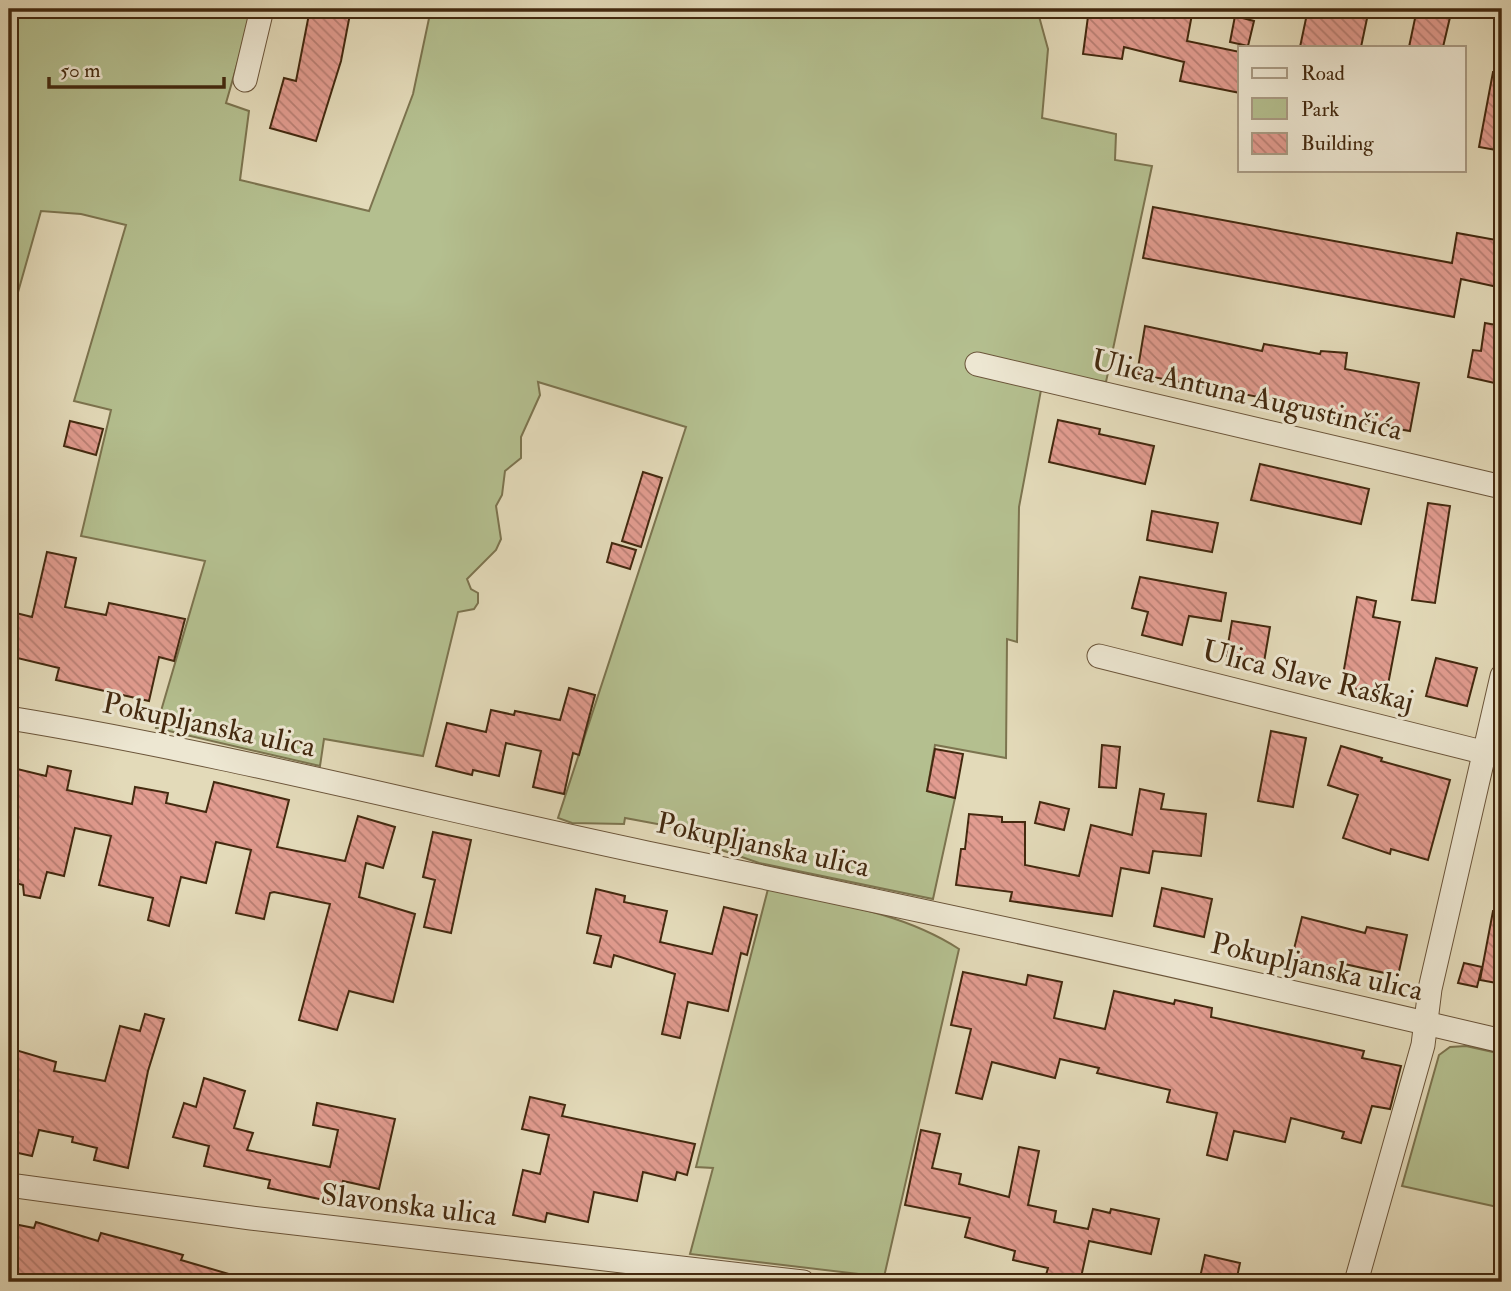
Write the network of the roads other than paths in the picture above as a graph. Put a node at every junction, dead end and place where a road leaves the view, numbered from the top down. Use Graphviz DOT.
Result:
graph roads {
  1 [pos="262,9"];
  2 [pos="245,80"];
  3 [pos="977,364"];
  4 [pos="1502,487"];
  5 [pos="1099,656"];
  6 [pos="1502,676"];
  7 [pos="9,718"];
  8 [pos="1493,755"];
  9 [pos="1428,1024"];
  10 [pos="1502,1041"];
  11 [pos="9,1185"];
  12 [pos="803,1282"];
  13 [pos="1356,1282"];
  1 -- 2 [label="street"];
  3 -- 4 [label="street, Ulica Antuna Augustinčića"];
  5 -- 8 [label="street, Ulica Slave Raškaj"];
  6 -- 8 [label="street"];
  7 -- 9 [label="street, Pokupljanska ulica"];
  8 -- 9 [label="street"];
  9 -- 10 [label="street, Pokupljanska ulica"];
  9 -- 13 [label="street"];
  11 -- 12 [label="street, Slavonska ulica"];
}
